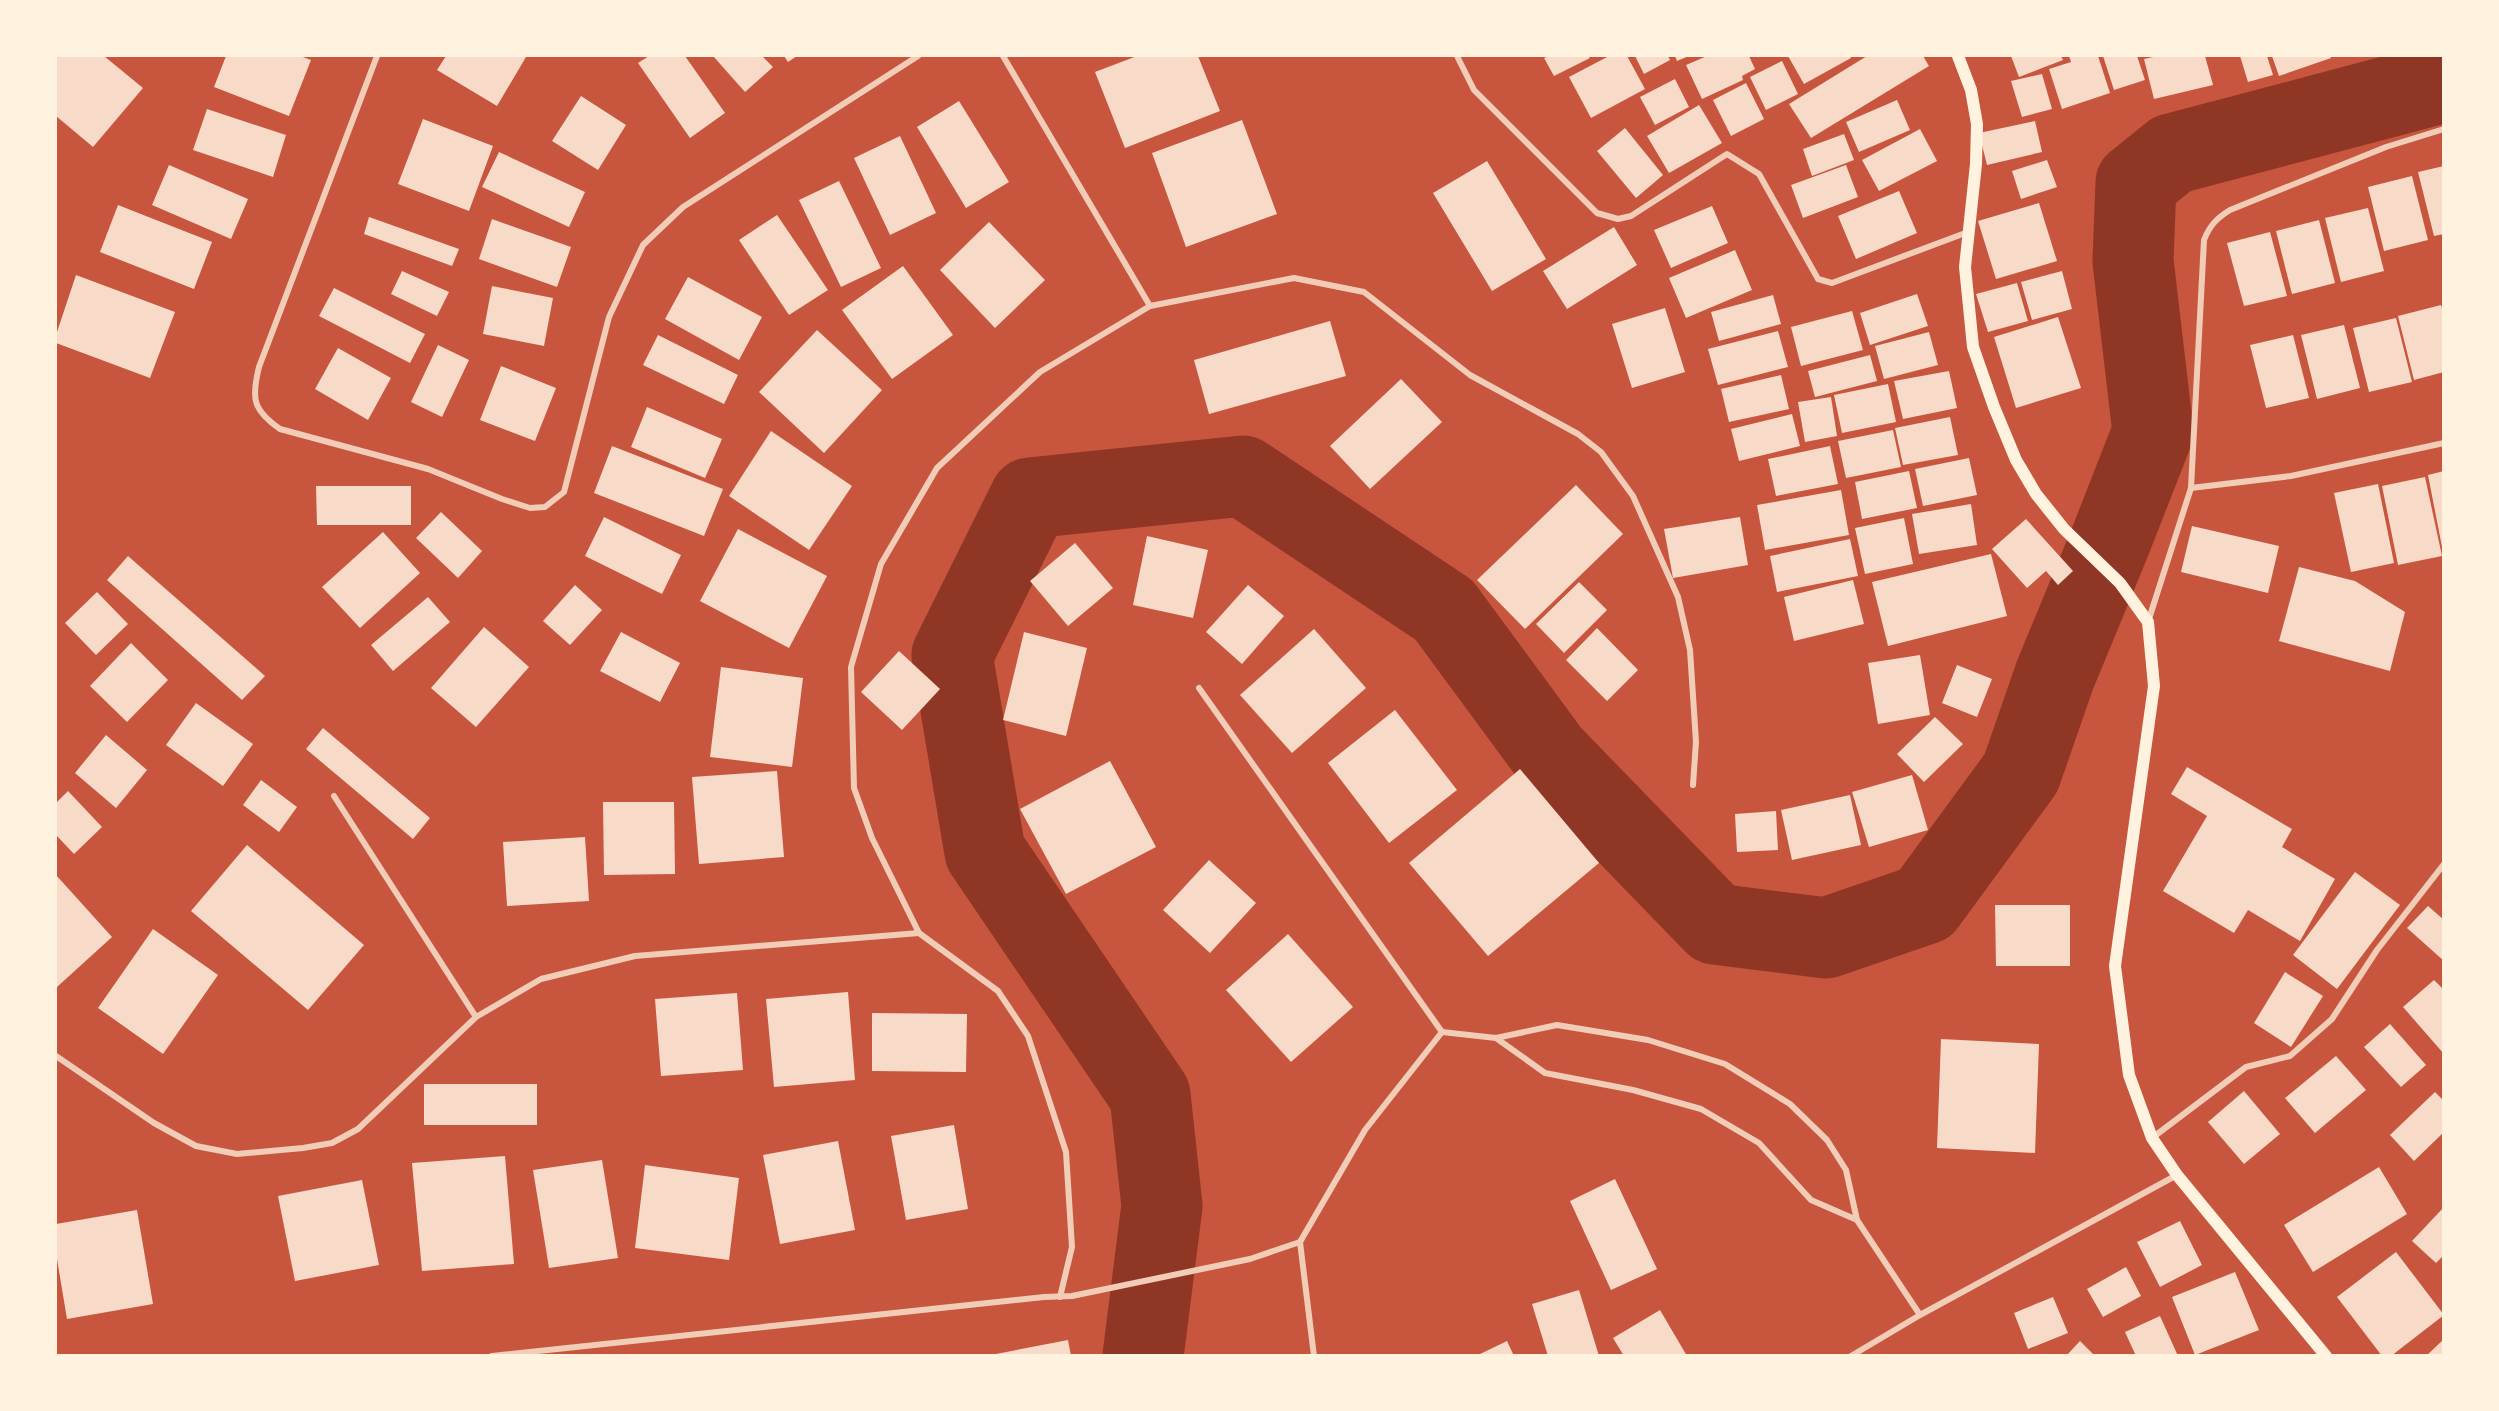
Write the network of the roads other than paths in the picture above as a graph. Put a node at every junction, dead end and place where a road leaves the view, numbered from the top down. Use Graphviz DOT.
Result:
graph roads {
  1 [pos="377,56"];
  2 [pos="918,56"];
  3 [pos="1003,56"];
  4 [pos="1457,56"];
  5 [pos="1958,56"];
  6 [pos="2444,129"];
  7 [pos="1969,232"];
  8 [pos="1150,306"];
  9 [pos="2444,443"];
  10 [pos="2191,488"];
  11 [pos="2148,622"];
  12 [pos="1199,688"];
  13 [pos="1694,785"];
  14 [pos="334,796"];
  15 [pos="2444,864"];
  16 [pos="919,933"];
  17 [pos="476,1017"];
  18 [pos="1442,1032"];
  19 [pos="1496,1038"];
  20 [pos="56,1056"];
  21 [pos="2152,1138"];
  22 [pos="2177,1175"];
  23 [pos="1857,1220"];
  24 [pos="1300,1242"];
  25 [pos="1060,1297"];
  26 [pos="1920,1315"];
  27 [pos="492,1356"];
  28 [pos="1314,1356"];
  29 [pos="1851,1356"];
  30 [pos="2326,1356"];
  1 -- 2 [label="street"];
  3 -- 8 [label="street"];
  4 -- 7 [label="street"];
  5 -- 7 [label="main road"];
  6 -- 10 [label="street"];
  7 -- 11 [label="main road"];
  8 -- 13 [label="street"];
  8 -- 16 [label="street"];
  9 -- 10 [label="street"];
  10 -- 11 [label="street"];
  11 -- 21 [label="main road"];
  12 -- 18 [label="street"];
  14 -- 17 [label="street"];
  15 -- 21 [label="street"];
  16 -- 17 [label="street"];
  16 -- 25 [label="street"];
  17 -- 20 [label="street"];
  18 -- 19 [label="street"];
  18 -- 24 [label="street"];
  19 -- 23 [label="street"];
  19 -- 23 [label="street"];
  21 -- 22 [label="main road"];
  22 -- 26 [label="street"];
  22 -- 30 [label="main road"];
  23 -- 26 [label="street"];
  24 -- 25 [label="street"];
  24 -- 28 [label="street"];
  25 -- 27 [label="street"];
  26 -- 29 [label="street"];
}
